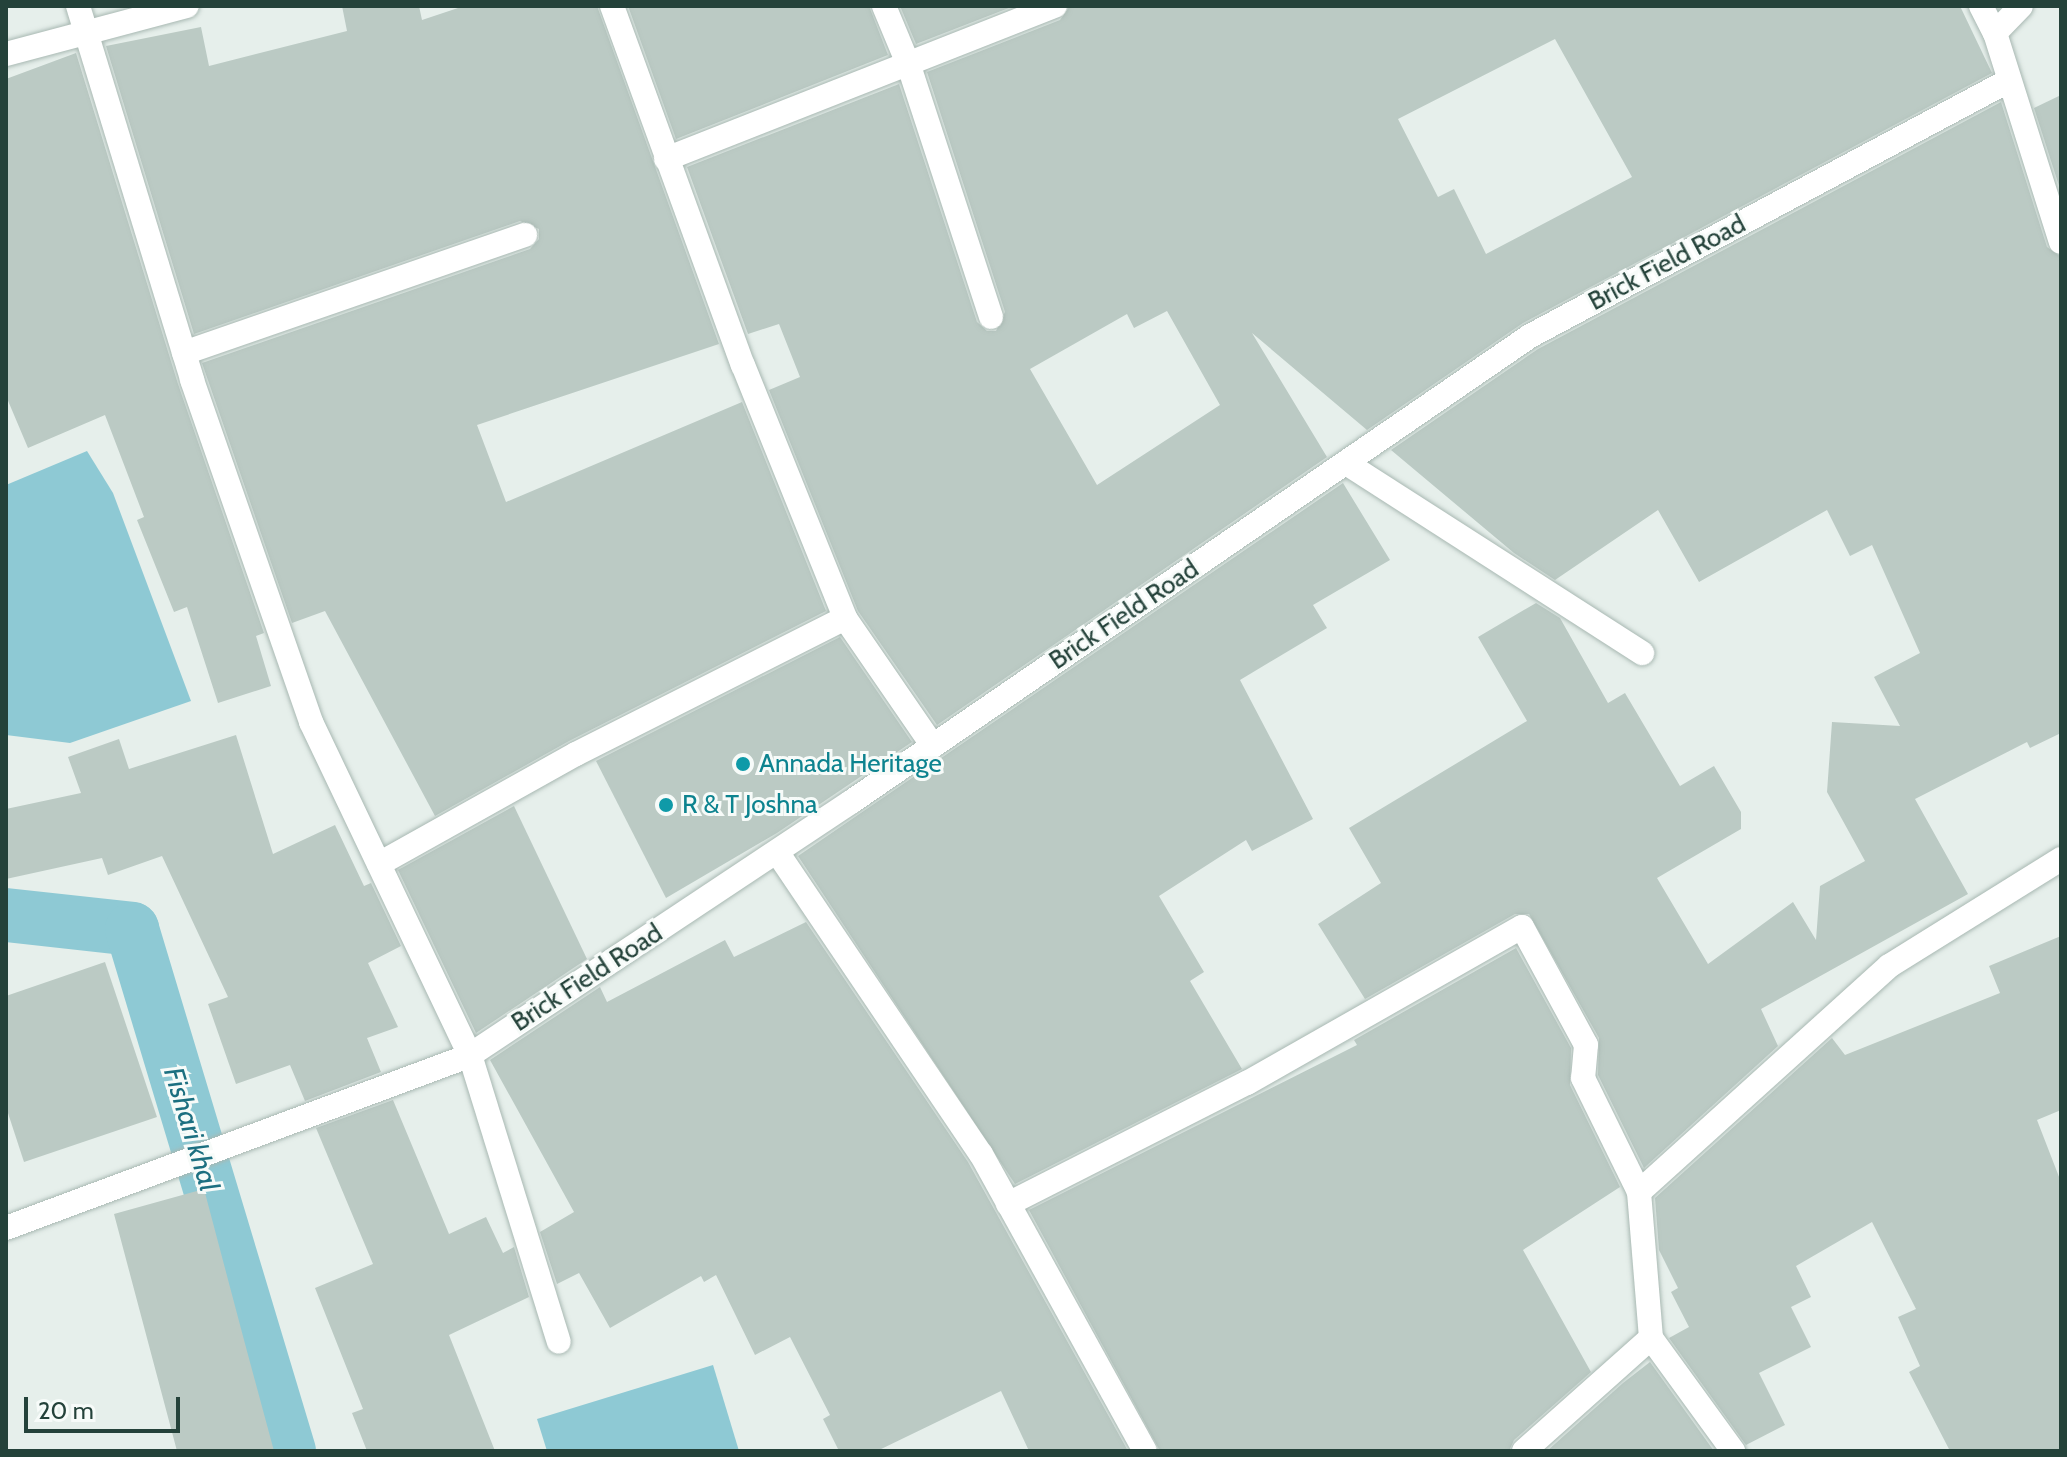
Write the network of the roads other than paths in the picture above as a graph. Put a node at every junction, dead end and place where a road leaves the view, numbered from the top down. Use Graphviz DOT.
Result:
graph roads {
  1 [pos="78,6"];
  2 [pos="187,6"];
  3 [pos="612,6"];
  4 [pos="884,6"];
  5 [pos="1055,6"];
  6 [pos="1981,6"];
  7 [pos="2021,6"];
  8 [pos="87,33"];
  9 [pos="1995,33"];
  10 [pos="6,54"];
  11 [pos="909,66"];
  12 [pos="2008,81"];
  13 [pos="666,159"];
  14 [pos="525,235"];
  15 [pos="2061,242"];
  16 [pos="991,317"];
  17 [pos="184,353"];
  18 [pos="1346,463"];
  19 [pos="845,618"];
  20 [pos="1642,653"];
  21 [pos="933,746"];
  22 [pos="777,852"];
  23 [pos="2061,859"];
  24 [pos="379,864"];
  25 [pos="470,1055"];
  26 [pos="1639,1192"];
  27 [pos="1008,1204"];
  28 [pos="6,1228"];
  29 [pos="1651,1338"];
  30 [pos="559,1342"];
  31 [pos="1145,1451"];
  32 [pos="1524,1451"];
  33 [pos="1733,1451"];
  1 -- 8 [label="street"];
  2 -- 8 [label="street"];
  3 -- 13 [label="street"];
  4 -- 11 [label="street"];
  5 -- 11 [label="street"];
  6 -- 9 [label="street"];
  7 -- 9 [label="street"];
  8 -- 10 [label="street"];
  8 -- 17 [label="street"];
  9 -- 12 [label="street"];
  11 -- 13 [label="street"];
  11 -- 16 [label="street"];
  12 -- 15 [label="street"];
  12 -- 18 [label="street, Brick Field Road"];
  13 -- 19 [label="street"];
  14 -- 17 [label="street"];
  17 -- 24 [label="street"];
  18 -- 20 [label="street"];
  18 -- 21 [label="street, Brick Field Road"];
  19 -- 21 [label="street"];
  19 -- 24 [label="street"];
  21 -- 22 [label="street, Brick Field Road"];
  22 -- 25 [label="street, Brick Field Road"];
  22 -- 27 [label="street"];
  23 -- 26 [label="street"];
  24 -- 25 [label="street"];
  25 -- 28 [label="street, Brick Field Road"];
  25 -- 30 [label="street"];
  26 -- 27 [label="street"];
  26 -- 29 [label="street"];
  27 -- 31 [label="street"];
  29 -- 32 [label="street"];
  29 -- 33 [label="street"];
}
